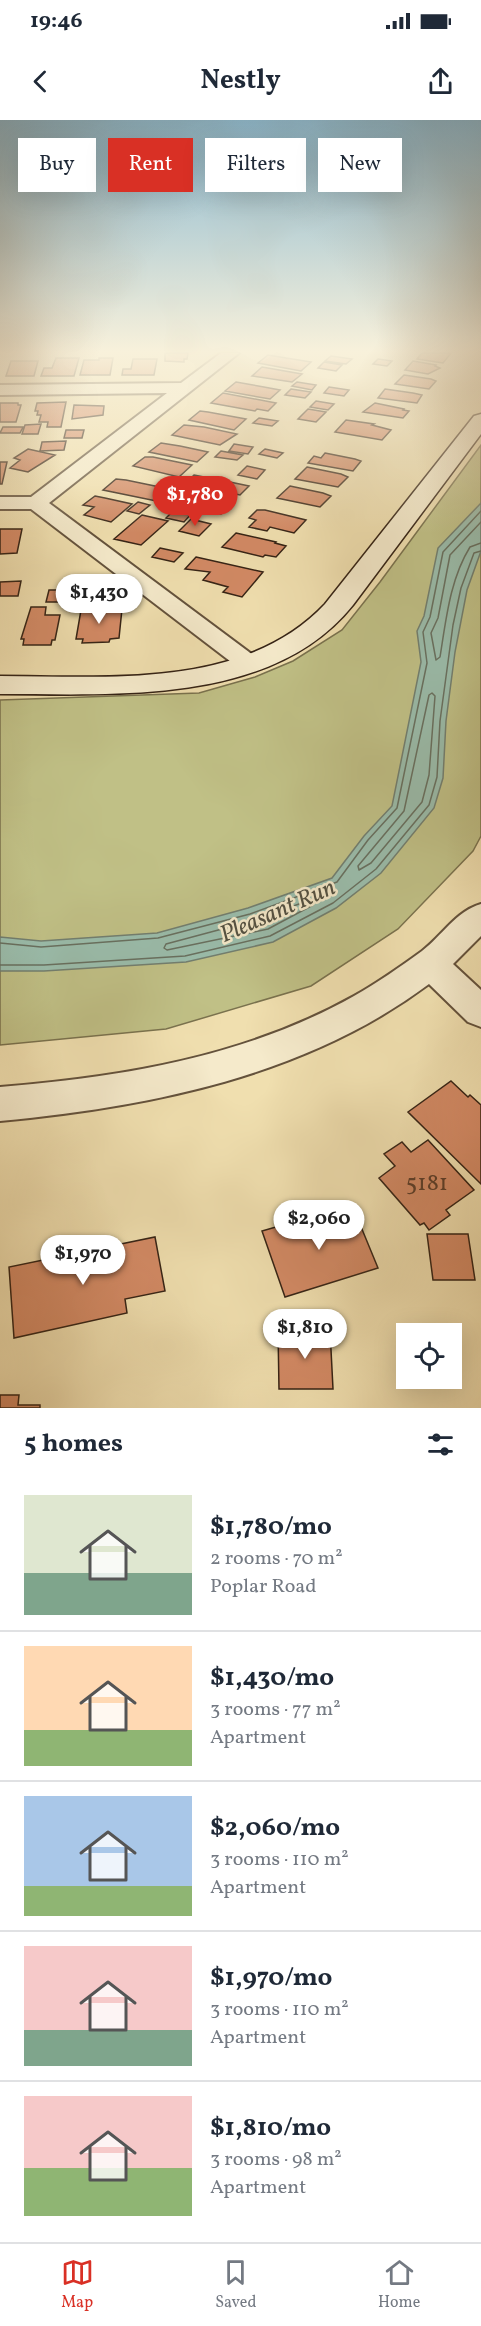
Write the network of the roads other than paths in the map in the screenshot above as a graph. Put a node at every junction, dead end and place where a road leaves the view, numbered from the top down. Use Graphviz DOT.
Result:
graph roads {
  1 [pos="153,413"];
  2 [pos="481,420"];
  3 [pos="0,503"];
  4 [pos="36,503"];
  5 [pos="248,663"];
  6 [pos="0,685"];
  7 [pos="481,916"];
  8 [pos="430,963"];
  9 [pos="481,1012"];
  10 [pos="0,1104"];
  1 -- 4 [label="street"];
  2 -- 5 [label="main road"];
  3 -- 4 [label="street"];
  4 -- 5 [label="street"];
  5 -- 6 [label="main road"];
  7 -- 8 [label="street"];
  8 -- 9 [label="street"];
  8 -- 10 [label="street"];
}
